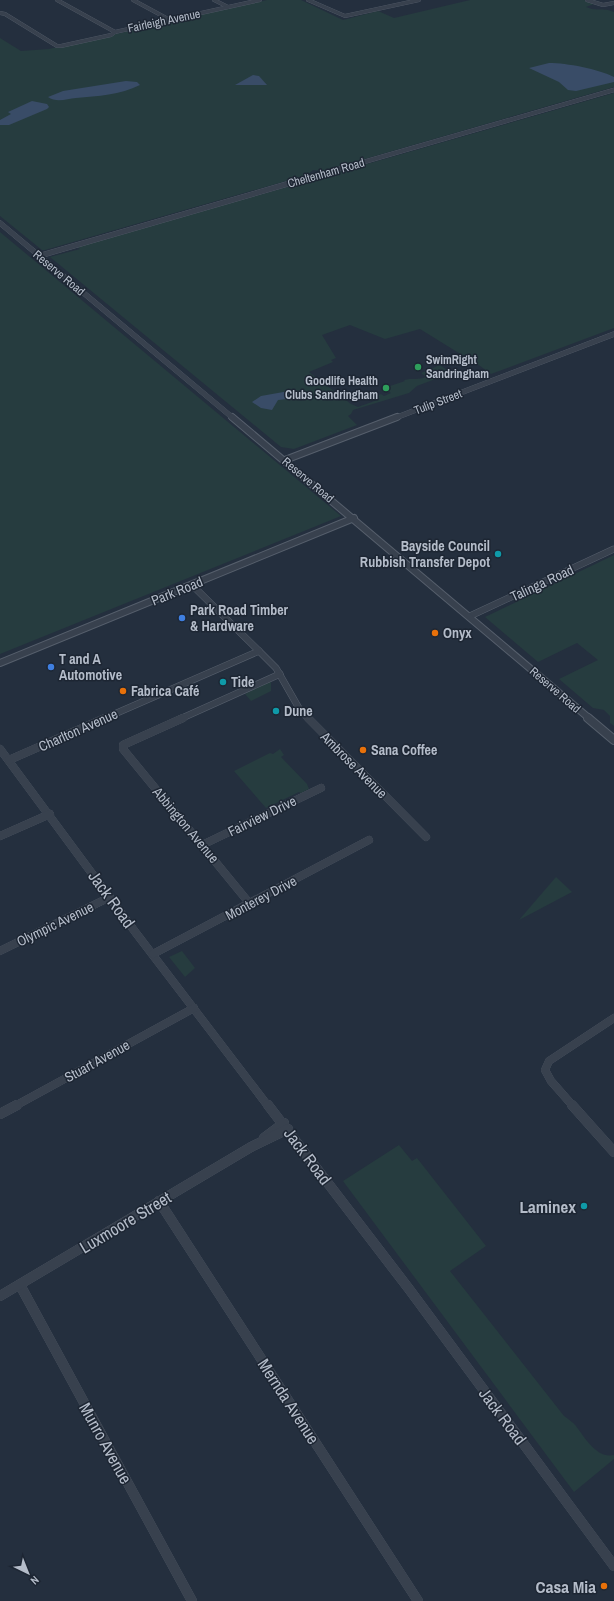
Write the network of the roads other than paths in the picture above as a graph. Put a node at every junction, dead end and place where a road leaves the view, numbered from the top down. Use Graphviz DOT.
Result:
graph roads {
  1 [pos="57,0"];
  2 [pos="133,0"];
  3 [pos="214,0"];
  4 [pos="260,0"];
  5 [pos="309,0"];
  6 [pos="315,0"];
  7 [pos="419,0"];
  8 [pos="587,0"];
  9 [pos="614,4"];
  10 [pos="228,7"];
  11 [pos="0,13"];
  12 [pos="170,20"];
  13 [pos="115,32"];
  14 [pos="614,90"];
  15 [pos="0,223"];
  16 [pos="39,256"];
  17 [pos="614,334"];
  18 [pos="285,460"];
  19 [pos="354,518"];
  20 [pos="614,549"];
  21 [pos="192,585"];
  22 [pos="470,616"];
  23 [pos="259,651"];
  24 [pos="0,663"];
  25 [pos="280,674"];
  26 [pos="614,740"];
  27 [pos="0,749"];
  28 [pos="9,760"];
  29 [pos="321,788"];
  30 [pos="50,814"];
  31 [pos="0,836"];
  32 [pos="426,837"];
  33 [pos="369,840"];
  34 [pos="202,846"];
  35 [pos="110,897"];
  36 [pos="250,904"];
  37 [pos="0,951"];
  38 [pos="153,954"];
  39 [pos="194,1008"];
  40 [pos="614,1018"];
  41 [pos="0,1114"];
  42 [pos="286,1126"];
  43 [pos="614,1152"];
  44 [pos="159,1201"];
  45 [pos="20,1285"];
  46 [pos="0,1296"];
  47 [pos="614,1566"];
  48 [pos="192,1601"];
  49 [pos="418,1601"];
  1 -- 13 [label="street"];
  2 -- 12 [label="street"];
  3 -- 10 [label="street"];
  4 -- 10 [label="street, Fairleigh Avenue"];
  5 -- 6 [label="street"];
  5 -- 7 [label="street"];
  8 -- 9 [label="street"];
  10 -- 12 [label="street, Fairleigh Avenue"];
  11 -- 13 [label="street, Fairleigh Avenue"];
  12 -- 13 [label="street, Fairleigh Avenue"];
  14 -- 16 [label="street, Cheltenham Road"];
  15 -- 16 [label="street, Reserve Road"];
  16 -- 18 [label="street, Reserve Road"];
  17 -- 18 [label="street, Tulip Street"];
  18 -- 19 [label="street, Reserve Road"];
  19 -- 21 [label="street, Park Road"];
  19 -- 22 [label="street, Reserve Road"];
  20 -- 22 [label="street, Talinga Road"];
  21 -- 23 [label="street"];
  21 -- 24 [label="street, Park Road"];
  22 -- 26 [label="street, Reserve Road"];
  23 -- 25 [label="street, Ambrose Avenue"];
  23 -- 28 [label="street, Charlton Avenue"];
  25 -- 32 [label="street, Ambrose Avenue"];
  25 -- 34 [label="street, Abbington Avenue"];
  27 -- 28 [label="street, Jack Road"];
  28 -- 30 [label="street, Jack Road"];
  29 -- 34 [label="street, Fairview Drive"];
  30 -- 31 [label="street"];
  30 -- 35 [label="street, Jack Road"];
  33 -- 36 [label="street, Monterey Drive"];
  34 -- 36 [label="street, Abbington Avenue"];
  35 -- 37 [label="street, Olympic Avenue"];
  35 -- 38 [label="street, Jack Road"];
  36 -- 38 [label="street, Monterey Drive"];
  38 -- 39 [label="street, Jack Road"];
  39 -- 41 [label="street, Stuart Avenue"];
  39 -- 42 [label="street, Jack Road"];
  40 -- 43 [label="street"];
  42 -- 44 [label="street, Luxmoore Street"];
  42 -- 47 [label="street, Jack Road"];
  44 -- 45 [label="street, Luxmoore Street"];
  44 -- 49 [label="street, Mernda Avenue"];
  45 -- 46 [label="street, Luxmoore Street"];
  45 -- 48 [label="street, Munro Avenue"];
}
